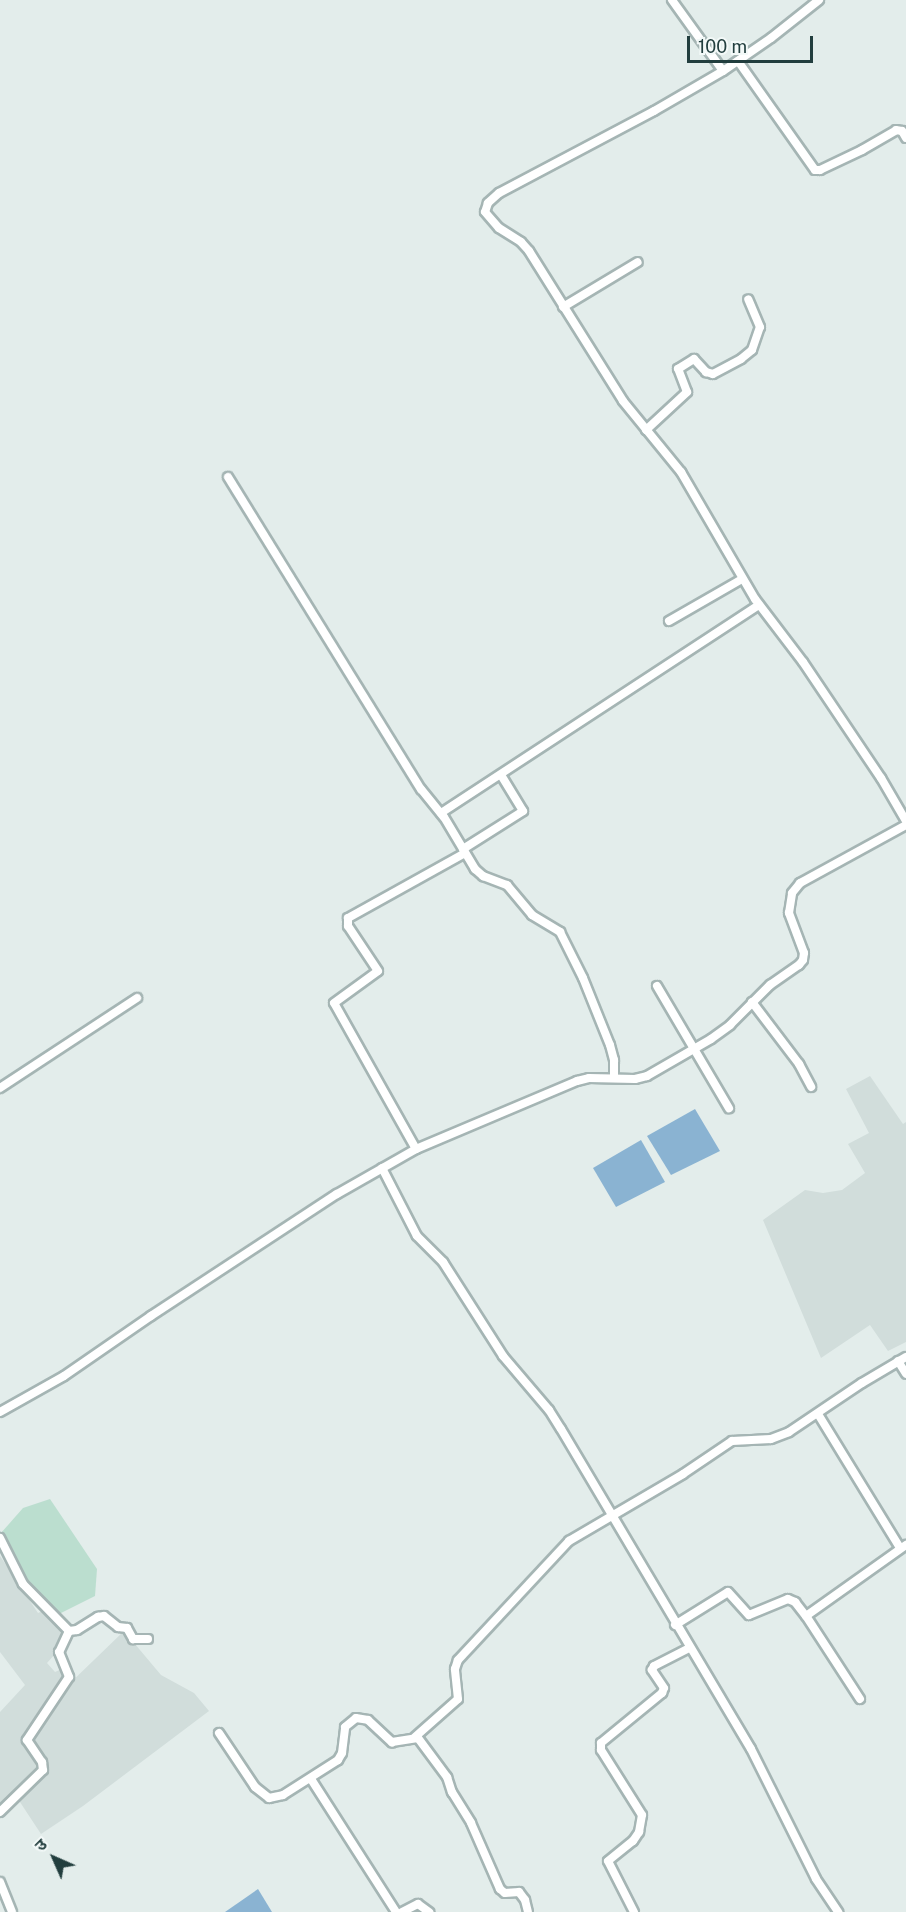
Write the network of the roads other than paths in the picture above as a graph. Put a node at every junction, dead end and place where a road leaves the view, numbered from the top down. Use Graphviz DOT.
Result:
graph roads {
  1 [pos="672,0"];
  2 [pos="819,0"];
  3 [pos="738,61"];
  4 [pos="723,71"];
  5 [pos="906,138"];
  6 [pos="638,262"];
  7 [pos="748,299"];
  8 [pos="563,307"];
  9 [pos="646,430"];
  10 [pos="228,477"];
  11 [pos="742,579"];
  12 [pos="759,605"];
  13 [pos="669,621"];
  14 [pos="501,775"];
  15 [pos="441,813"];
  16 [pos="906,823"];
  17 [pos="464,851"];
  18 [pos="657,986"];
  19 [pos="137,998"];
  20 [pos="752,1002"];
  21 [pos="694,1049"];
  22 [pos="614,1078"];
  23 [pos="811,1087"];
  24 [pos="0,1088"];
  25 [pos="729,1108"];
  26 [pos="417,1149"];
  27 [pos="382,1168"];
  28 [pos="902,1359"];
  29 [pos="906,1374"];
  30 [pos="0,1412"];
  31 [pos="818,1414"];
  32 [pos="611,1518"];
  33 [pos="0,1539"];
  34 [pos="903,1546"];
  35 [pos="806,1616"];
  36 [pos="675,1624"];
  37 [pos="69,1631"];
  38 [pos="148,1639"];
  39 [pos="689,1648"];
  40 [pos="860,1699"];
  41 [pos="219,1733"];
  42 [pos="415,1737"];
  43 [pos="311,1779"];
  44 [pos="0,1812"];
  45 [pos="0,1882"];
  46 [pos="12,1912"];
  47 [pos="396,1912"];
  48 [pos="402,1912"];
  49 [pos="429,1912"];
  50 [pos="528,1912"];
  51 [pos="634,1912"];
  52 [pos="838,1912"];
  1 -- 4 [label="street"];
  2 -- 3 [label="street"];
  3 -- 4 [label="street"];
  3 -- 5 [label="street"];
  4 -- 8 [label="street"];
  6 -- 8 [label="street"];
  7 -- 9 [label="street"];
  8 -- 9 [label="street"];
  9 -- 11 [label="street"];
  10 -- 15 [label="street"];
  11 -- 12 [label="street"];
  11 -- 13 [label="street"];
  12 -- 14 [label="street"];
  12 -- 16 [label="street"];
  14 -- 15 [label="street"];
  14 -- 17 [label="street"];
  15 -- 17 [label="street"];
  16 -- 20 [label="street"];
  17 -- 22 [label="street"];
  17 -- 26 [label="street"];
  18 -- 21 [label="street"];
  19 -- 24 [label="street"];
  20 -- 21 [label="street"];
  20 -- 23 [label="street"];
  21 -- 22 [label="street"];
  21 -- 25 [label="street"];
  22 -- 26 [label="street"];
  26 -- 27 [label="street"];
  27 -- 30 [label="street"];
  27 -- 32 [label="street"];
  28 -- 29 [label="street"];
  28 -- 31 [label="street"];
  31 -- 32 [label="street"];
  31 -- 34 [label="street"];
  32 -- 36 [label="street"];
  32 -- 42 [label="street"];
  33 -- 37 [label="street"];
  34 -- 35 [label="street"];
  35 -- 36 [label="street"];
  35 -- 40 [label="street"];
  36 -- 39 [label="street"];
  37 -- 38 [label="street"];
  37 -- 44 [label="street"];
  39 -- 51 [label="street"];
  39 -- 52 [label="street"];
  41 -- 43 [label="street"];
  42 -- 43 [label="street"];
  42 -- 50 [label="street"];
  43 -- 47 [label="street"];
  45 -- 46 [label="street"];
  48 -- 49 [label="street"];
}
